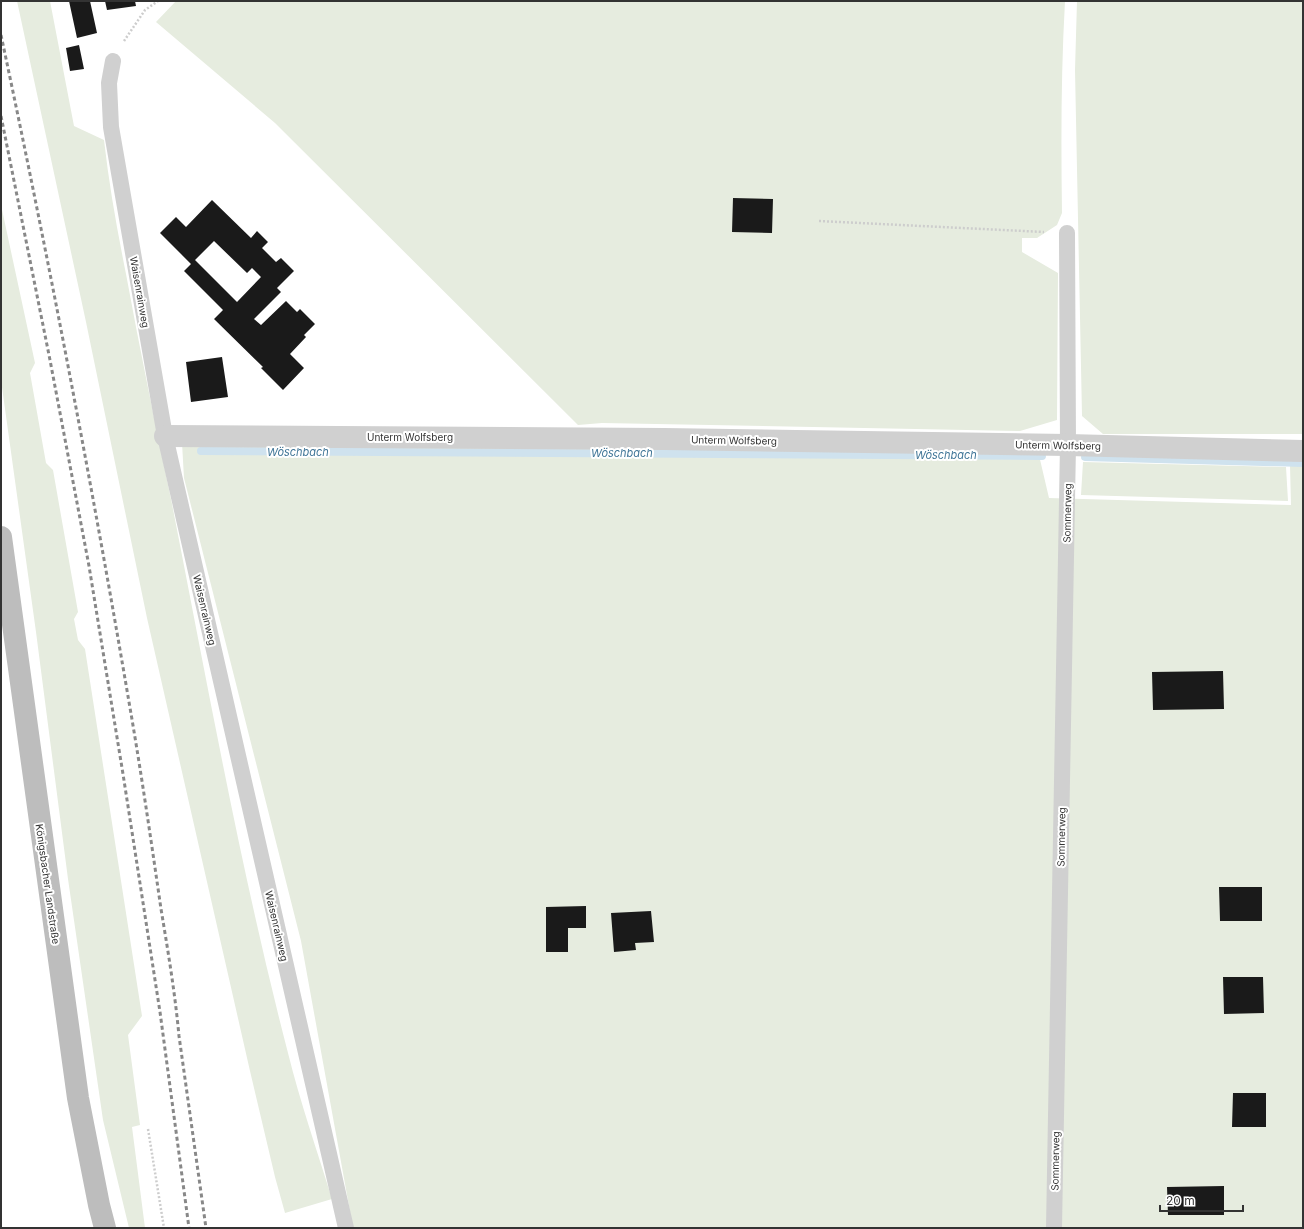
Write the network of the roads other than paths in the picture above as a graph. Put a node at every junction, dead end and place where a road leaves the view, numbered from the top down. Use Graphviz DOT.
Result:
graph roads {
  1 [pos="113,60"];
  2 [pos="1067,233"];
  3 [pos="165,436"];
  4 [pos="1068,445"];
  5 [pos="1303,450"];
  6 [pos="1,538"];
  7 [pos="105,1228"];
  8 [pos="346,1228"];
  9 [pos="1054,1228"];
  1 -- 3 [label="lane, Waisenrainweg"];
  2 -- 4 [label="lane, Sommerweg"];
  3 -- 4 [label="street, Unterm Wolfsberg"];
  3 -- 8 [label="lane, Waisenrainweg"];
  4 -- 5 [label="street, Unterm Wolfsberg"];
  4 -- 9 [label="lane, Sommerweg"];
  6 -- 7 [label="main road, Königsbacher Landstraße"];
}
